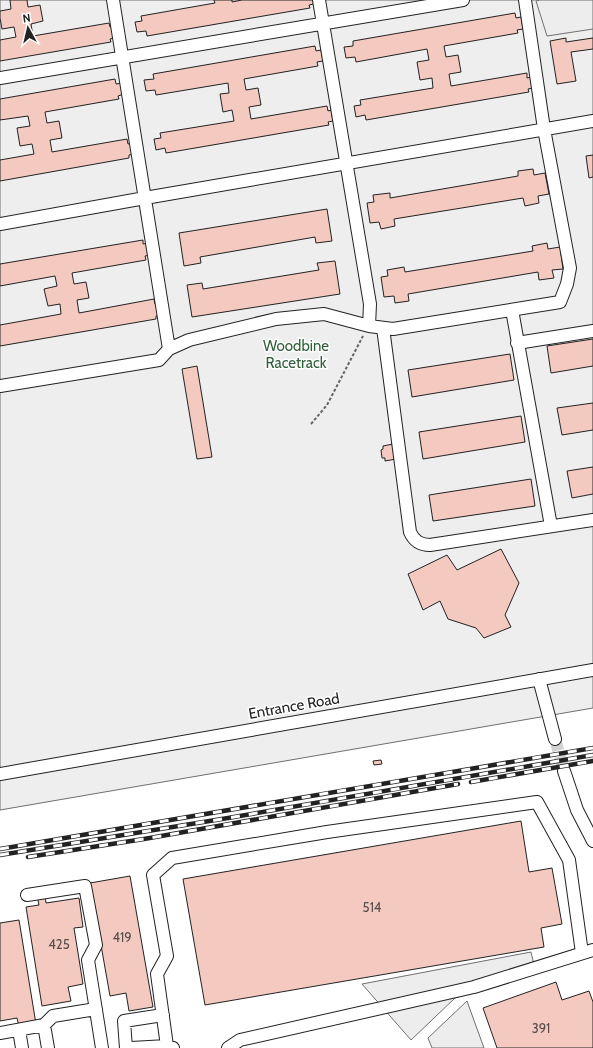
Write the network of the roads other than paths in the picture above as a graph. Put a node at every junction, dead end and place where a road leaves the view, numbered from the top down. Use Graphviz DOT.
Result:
graph roads {
  1 [pos="114,0"];
  2 [pos="318,0"];
  3 [pos="463,0"];
  4 [pos="525,0"];
  5 [pos="323,24"];
  6 [pos="124,57"];
  7 [pos="0,78"];
  8 [pos="593,121"];
  9 [pos="544,129"];
  10 [pos="346,163"];
  11 [pos="145,198"];
  12 [pos="0,224"];
  13 [pos="512,310"];
  14 [pos="369,326"];
  15 [pos="383,328"];
  16 [pos="593,331"];
  17 [pos="517,343"];
  18 [pos="169,349"];
  19 [pos="0,386"];
  20 [pos="593,520"];
  21 [pos="551,526"];
  22 [pos="593,670"];
  23 [pos="539,679"];
  24 [pos="555,739"];
  25 [pos="564,771"];
  26 [pos="0,774"];
  27 [pos="593,841"];
  28 [pos="27,895"];
  29 [pos="588,952"];
  30 [pos="96,1009"];
  31 [pos="163,1015"];
  32 [pos="44,1025"];
  33 [pos="19,1030"];
  34 [pos="0,1033"];
  35 [pos="170,1047"];
  36 [pos="22,1048"];
  37 [pos="48,1048"];
  38 [pos="102,1048"];
  39 [pos="126,1048"];
  40 [pos="131,1048"];
  41 [pos="228,1048"];
  1 -- 6 [label="street"];
  2 -- 5 [label="street"];
  3 -- 5 [label="street"];
  4 -- 9 [label="street"];
  5 -- 6 [label="street"];
  5 -- 10 [label="street"];
  6 -- 7 [label="street"];
  6 -- 11 [label="street"];
  8 -- 9 [label="street"];
  9 -- 10 [label="street"];
  9 -- 13 [label="street"];
  10 -- 11 [label="street"];
  10 -- 14 [label="street"];
  11 -- 12 [label="street"];
  11 -- 18 [label="street"];
  13 -- 15 [label="street"];
  13 -- 17 [label="street"];
  14 -- 15 [label="street"];
  14 -- 18 [label="street"];
  15 -- 21 [label="street"];
  16 -- 17 [label="street"];
  17 -- 21 [label="street"];
  18 -- 19 [label="street"];
  20 -- 21 [label="street"];
  22 -- 23 [label="street, Entrance Road"];
  23 -- 24 [label="street"];
  23 -- 26 [label="street, Entrance Road"];
  25 -- 27 [label="street"];
  28 -- 30 [label="street"];
  29 -- 31 [label="street"];
  29 -- 41 [label="street"];
  30 -- 32 [label="street"];
  30 -- 38 [label="street"];
  31 -- 35 [label="street"];
  31 -- 39 [label="street"];
  32 -- 33 [label="street"];
  32 -- 37 [label="street"];
  33 -- 34 [label="street"];
  33 -- 36 [label="street"];
  35 -- 40 [label="street"];
}
